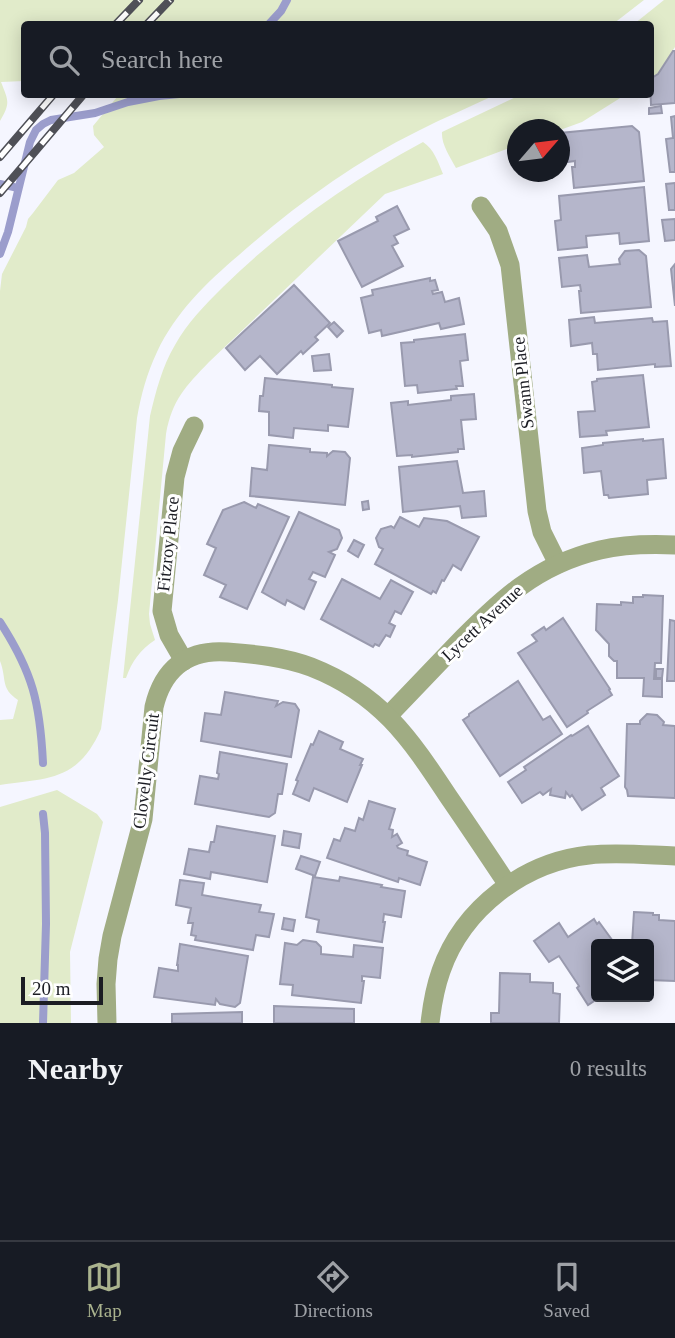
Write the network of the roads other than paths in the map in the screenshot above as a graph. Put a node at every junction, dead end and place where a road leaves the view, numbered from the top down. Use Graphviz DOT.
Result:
graph roads {
  1 [pos="481,206"];
  2 [pos="194,426"];
  3 [pos="675,545"];
  4 [pos="558,564"];
  5 [pos="184,661"];
  6 [pos="388,716"];
  7 [pos="675,856"];
  8 [pos="508,885"];
  9 [pos="107,1023"];
  10 [pos="430,1023"];
  1 -- 4 [label="street, Swann Place"];
  2 -- 5 [label="street, Fitzroy Place"];
  3 -- 4 [label="street, Lycett Avenue"];
  4 -- 6 [label="street, Lycett Avenue"];
  5 -- 6 [label="street"];
  5 -- 9 [label="street, Clovelly Circuit"];
  6 -- 8 [label="street"];
  7 -- 8 [label="street"];
  8 -- 10 [label="street"];
}
